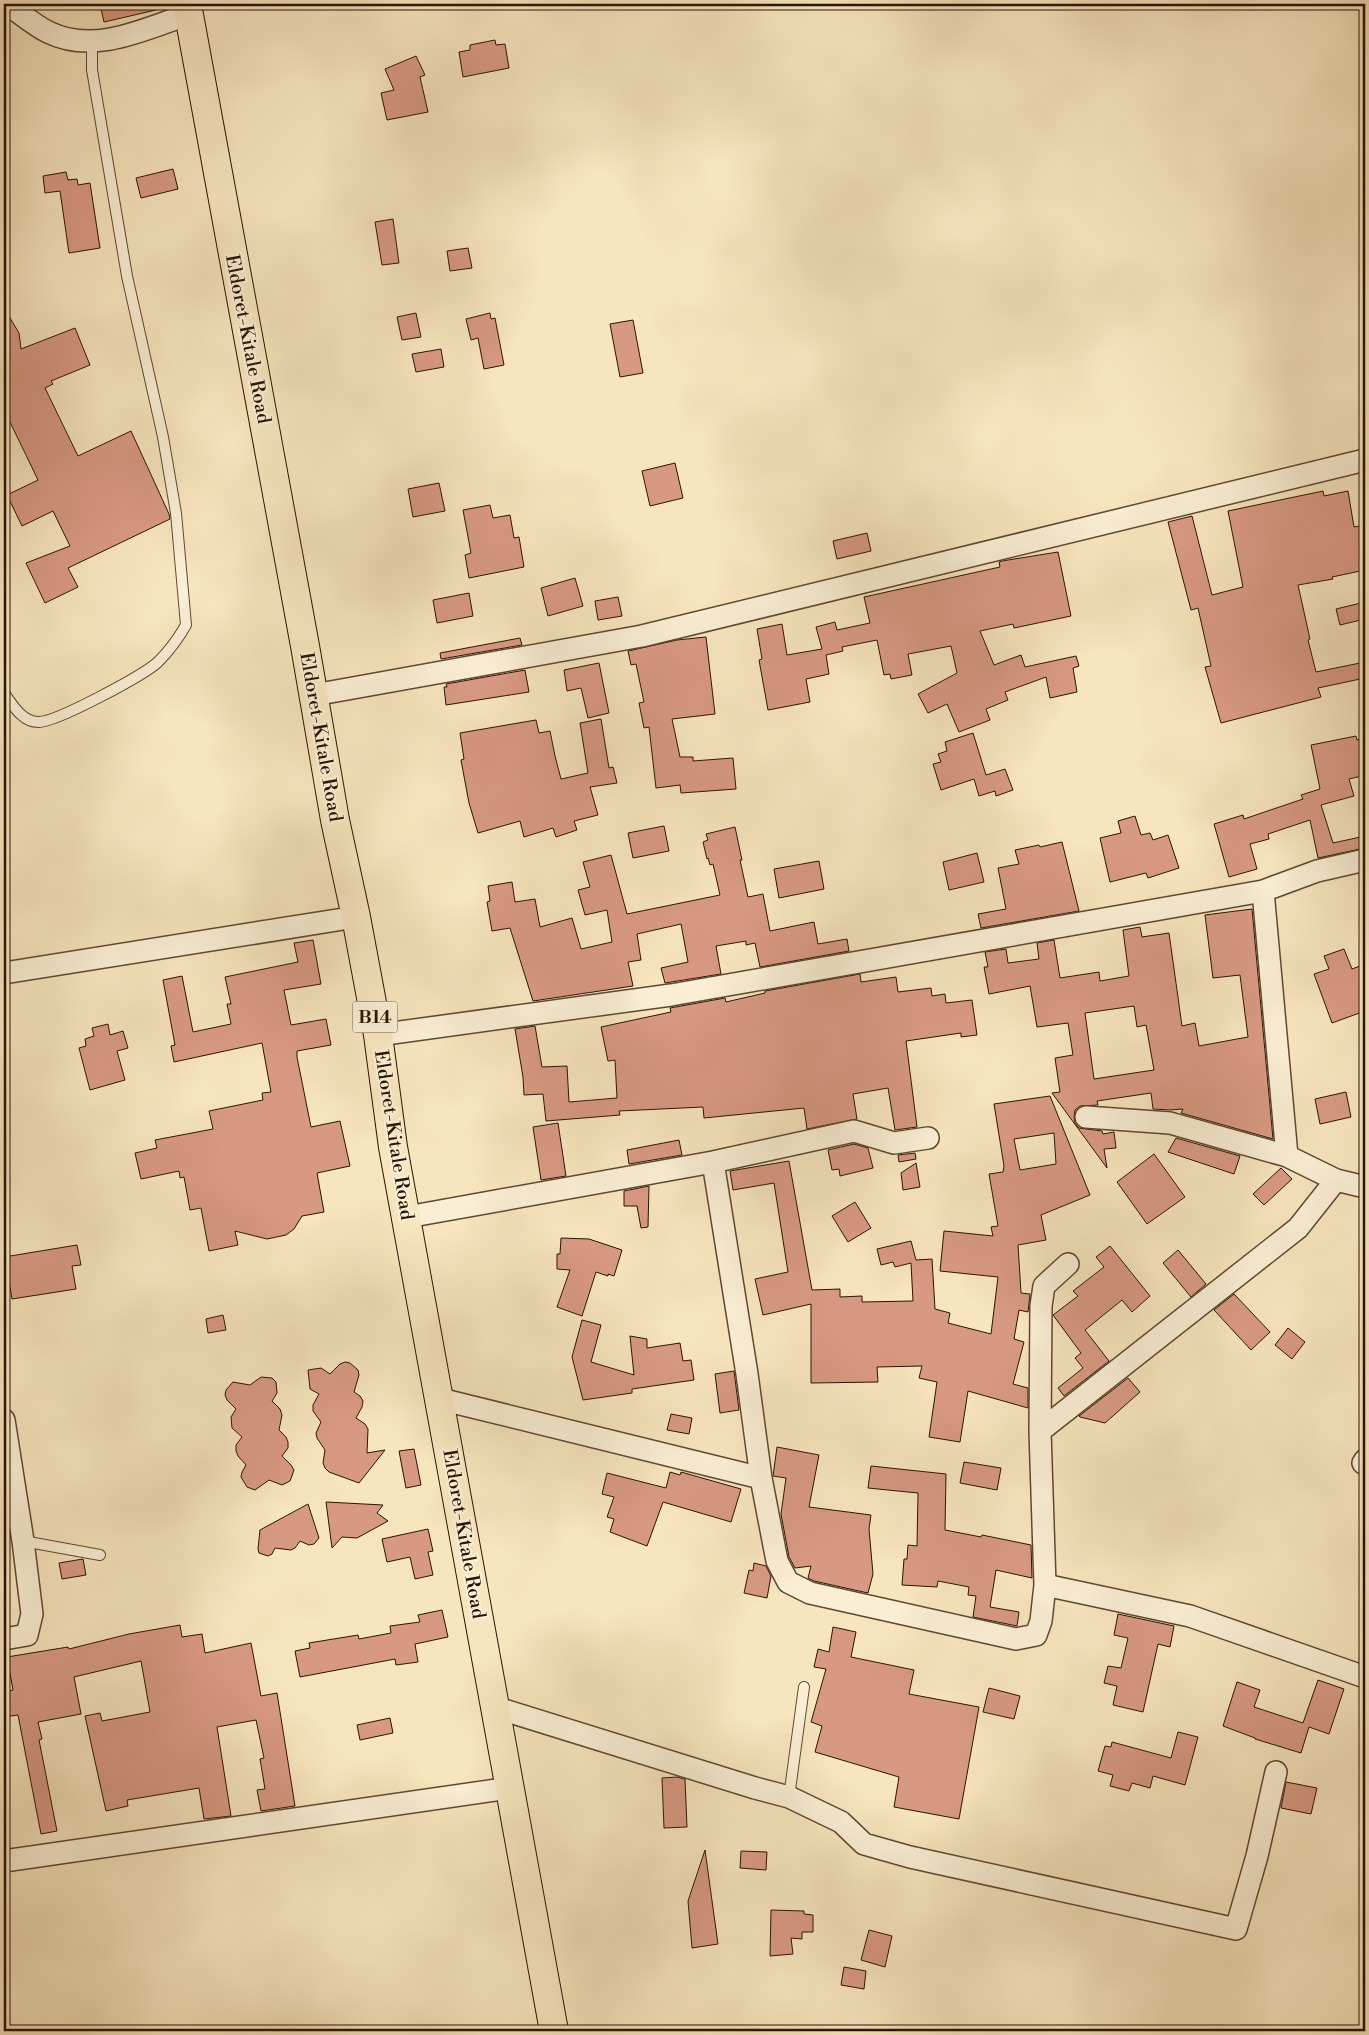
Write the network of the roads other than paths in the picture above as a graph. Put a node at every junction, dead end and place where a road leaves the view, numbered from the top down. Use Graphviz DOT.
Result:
graph roads {
  1 [pos="7,4"];
  2 [pos="188,9"];
  3 [pos="92,41"];
  4 [pos="1365,460"];
  5 [pos="4,693"];
  6 [pos="314,695"];
  7 [pos="1365,860"];
  8 [pos="1263,890"];
  9 [pos="356,917"];
  10 [pos="4,973"];
  11 [pos="378,1035"];
  12 [pos="1086,1117"];
  13 [pos="928,1138"];
  14 [pos="1287,1156"];
  15 [pos="713,1162"];
  16 [pos="1336,1180"];
  17 [pos="1365,1186"];
  18 [pos="407,1217"];
  19 [pos="1068,1264"];
  20 [pos="440,1398"];
  21 [pos="4,1420"];
  22 [pos="1040,1431"];
  23 [pos="761,1478"];
  24 [pos="23,1541"];
  25 [pos="100,1555"];
  26 [pos="1045,1584"];
  27 [pos="4,1639"];
  28 [pos="1365,1677"];
  29 [pos="804,1687"];
  30 [pos="494,1707"];
  31 [pos="1276,1772"];
  32 [pos="510,1788"];
  33 [pos="789,1797"];
  34 [pos="4,1861"];
  35 [pos="554,2031"];
  1 -- 3 [label="street"];
  2 -- 3 [label="street"];
  2 -- 6 [label="highway, Eldoret-Kitale Road / B14"];
  3 -- 5 [label="lane"];
  4 -- 6 [label="street"];
  6 -- 9 [label="highway, Eldoret-Kitale Road / B14"];
  7 -- 8 [label="street"];
  8 -- 11 [label="street"];
  8 -- 14 [label="street"];
  9 -- 10 [label="street"];
  9 -- 11 [label="highway, Eldoret-Kitale Road / B14"];
  11 -- 18 [label="highway, Eldoret-Kitale Road / B14"];
  12 -- 14 [label="street"];
  13 -- 15 [label="street"];
  14 -- 16 [label="street"];
  15 -- 18 [label="street"];
  15 -- 23 [label="street"];
  16 -- 17 [label="street"];
  16 -- 22 [label="street"];
  18 -- 20 [label="highway, Eldoret-Kitale Road / B14"];
  19 -- 22 [label="street"];
  20 -- 23 [label="street"];
  20 -- 30 [label="highway, Eldoret-Kitale Road / B14"];
  21 -- 24 [label="street"];
  22 -- 26 [label="street"];
  23 -- 26 [label="street"];
  24 -- 25 [label="lane"];
  24 -- 27 [label="street"];
  26 -- 28 [label="street"];
  29 -- 33 [label="lane"];
  30 -- 32 [label="highway, Eldoret-Kitale Road / B14"];
  30 -- 33 [label="street"];
  31 -- 33 [label="street"];
  32 -- 34 [label="street"];
  32 -- 35 [label="highway, Eldoret-Kitale Road / B14"];
}
